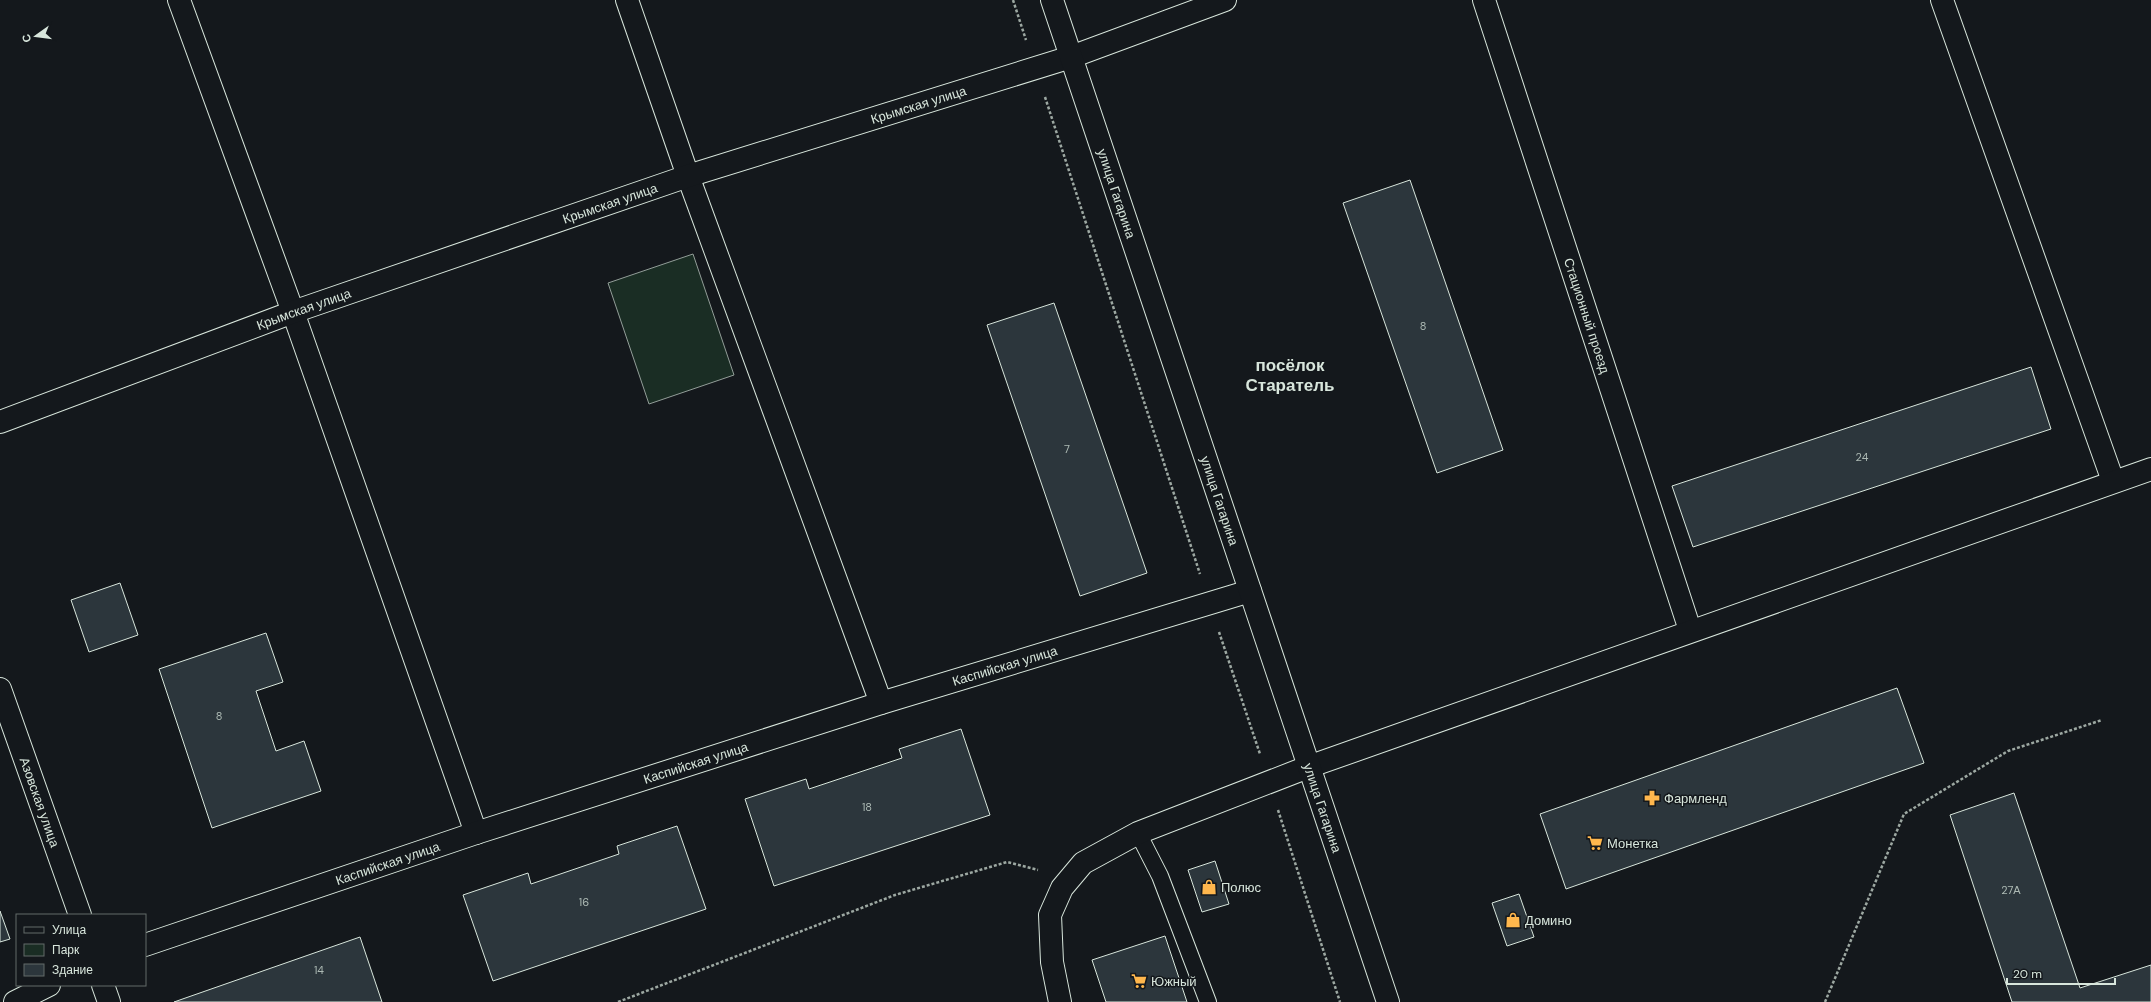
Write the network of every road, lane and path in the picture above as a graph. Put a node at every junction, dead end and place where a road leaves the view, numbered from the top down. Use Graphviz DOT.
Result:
graph roads {
  1 [pos="179,0"];
  2 [pos="627,0"];
  3 [pos="1013,0"];
  4 [pos="1052,0"];
  5 [pos="1225,0"];
  6 [pos="1484,0"];
  7 [pos="1942,0"];
  8 [pos="1071,57"];
  9 [pos="1035,67"];
  10 [pos="688,176"];
  11 [pos="293,312"];
  12 [pos="0,422"];
  13 [pos="2151,469"];
  14 [pos="2113,481"];
  15 [pos="1250,591"];
  16 [pos="1210,603"];
  17 [pos="1690,630"];
  18 [pos="0,689"];
  19 [pos="881,703"];
  20 [pos="2102,720"];
  21 [pos="1308,767"];
  22 [pos="1269,782"];
  23 [pos="476,833"];
  24 [pos="1138,833"];
  25 [pos="1062,888"];
  26 [pos="80,914"];
  27 [pos="146,945"];
  28 [pos="47,986"];
  29 [pos="103,986"];
  30 [pos="15,1002"];
  31 [pos="108,1002"];
  32 [pos="618,1002"];
  33 [pos="1060,1002"];
  34 [pos="1208,1002"];
  35 [pos="1340,1002"];
  36 [pos="1388,1002"];
  37 [pos="1825,1002"];
  1 -- 11 [label="street"];
  2 -- 10 [label="street"];
  3 -- 9 [label="path"];
  4 -- 8 [label="street, улица Гагарина"];
  5 -- 8 [label="street, Крымская улица"];
  6 -- 17 [label="street, Стационный проезд"];
  7 -- 14 [label="street"];
  8 -- 9 [label="street, Крымская улица"];
  8 -- 15 [label="street, улица Гагарина"];
  9 -- 10 [label="street, Крымская улица"];
  9 -- 16 [label="path"];
  10 -- 11 [label="street, Крымская улица"];
  10 -- 19 [label="street"];
  11 -- 12 [label="street, Крымская улица"];
  11 -- 23 [label="street"];
  13 -- 14 [label="street"];
  14 -- 17 [label="street"];
  15 -- 16 [label="street, Каспийская улица"];
  15 -- 21 [label="street, улица Гагарина"];
  16 -- 19 [label="street, Каспийская улица"];
  16 -- 22 [label="path"];
  17 -- 21 [label="street"];
  18 -- 26 [label="street, Азовская улица"];
  19 -- 23 [label="street, Каспийская улица"];
  20 -- 37 [label="path"];
  21 -- 22 [label="street"];
  21 -- 36 [label="street, улица Гагарина"];
  22 -- 24 [label="street"];
  22 -- 35 [label="path"];
  23 -- 27 [label="street, Каспийская улица"];
  24 -- 25 [label="street"];
  24 -- 34 [label="lane"];
  25 -- 32 [label="path"];
  25 -- 33 [label="street"];
  28 -- 30 [label="street"];
  29 -- 31 [label="street"];
}
